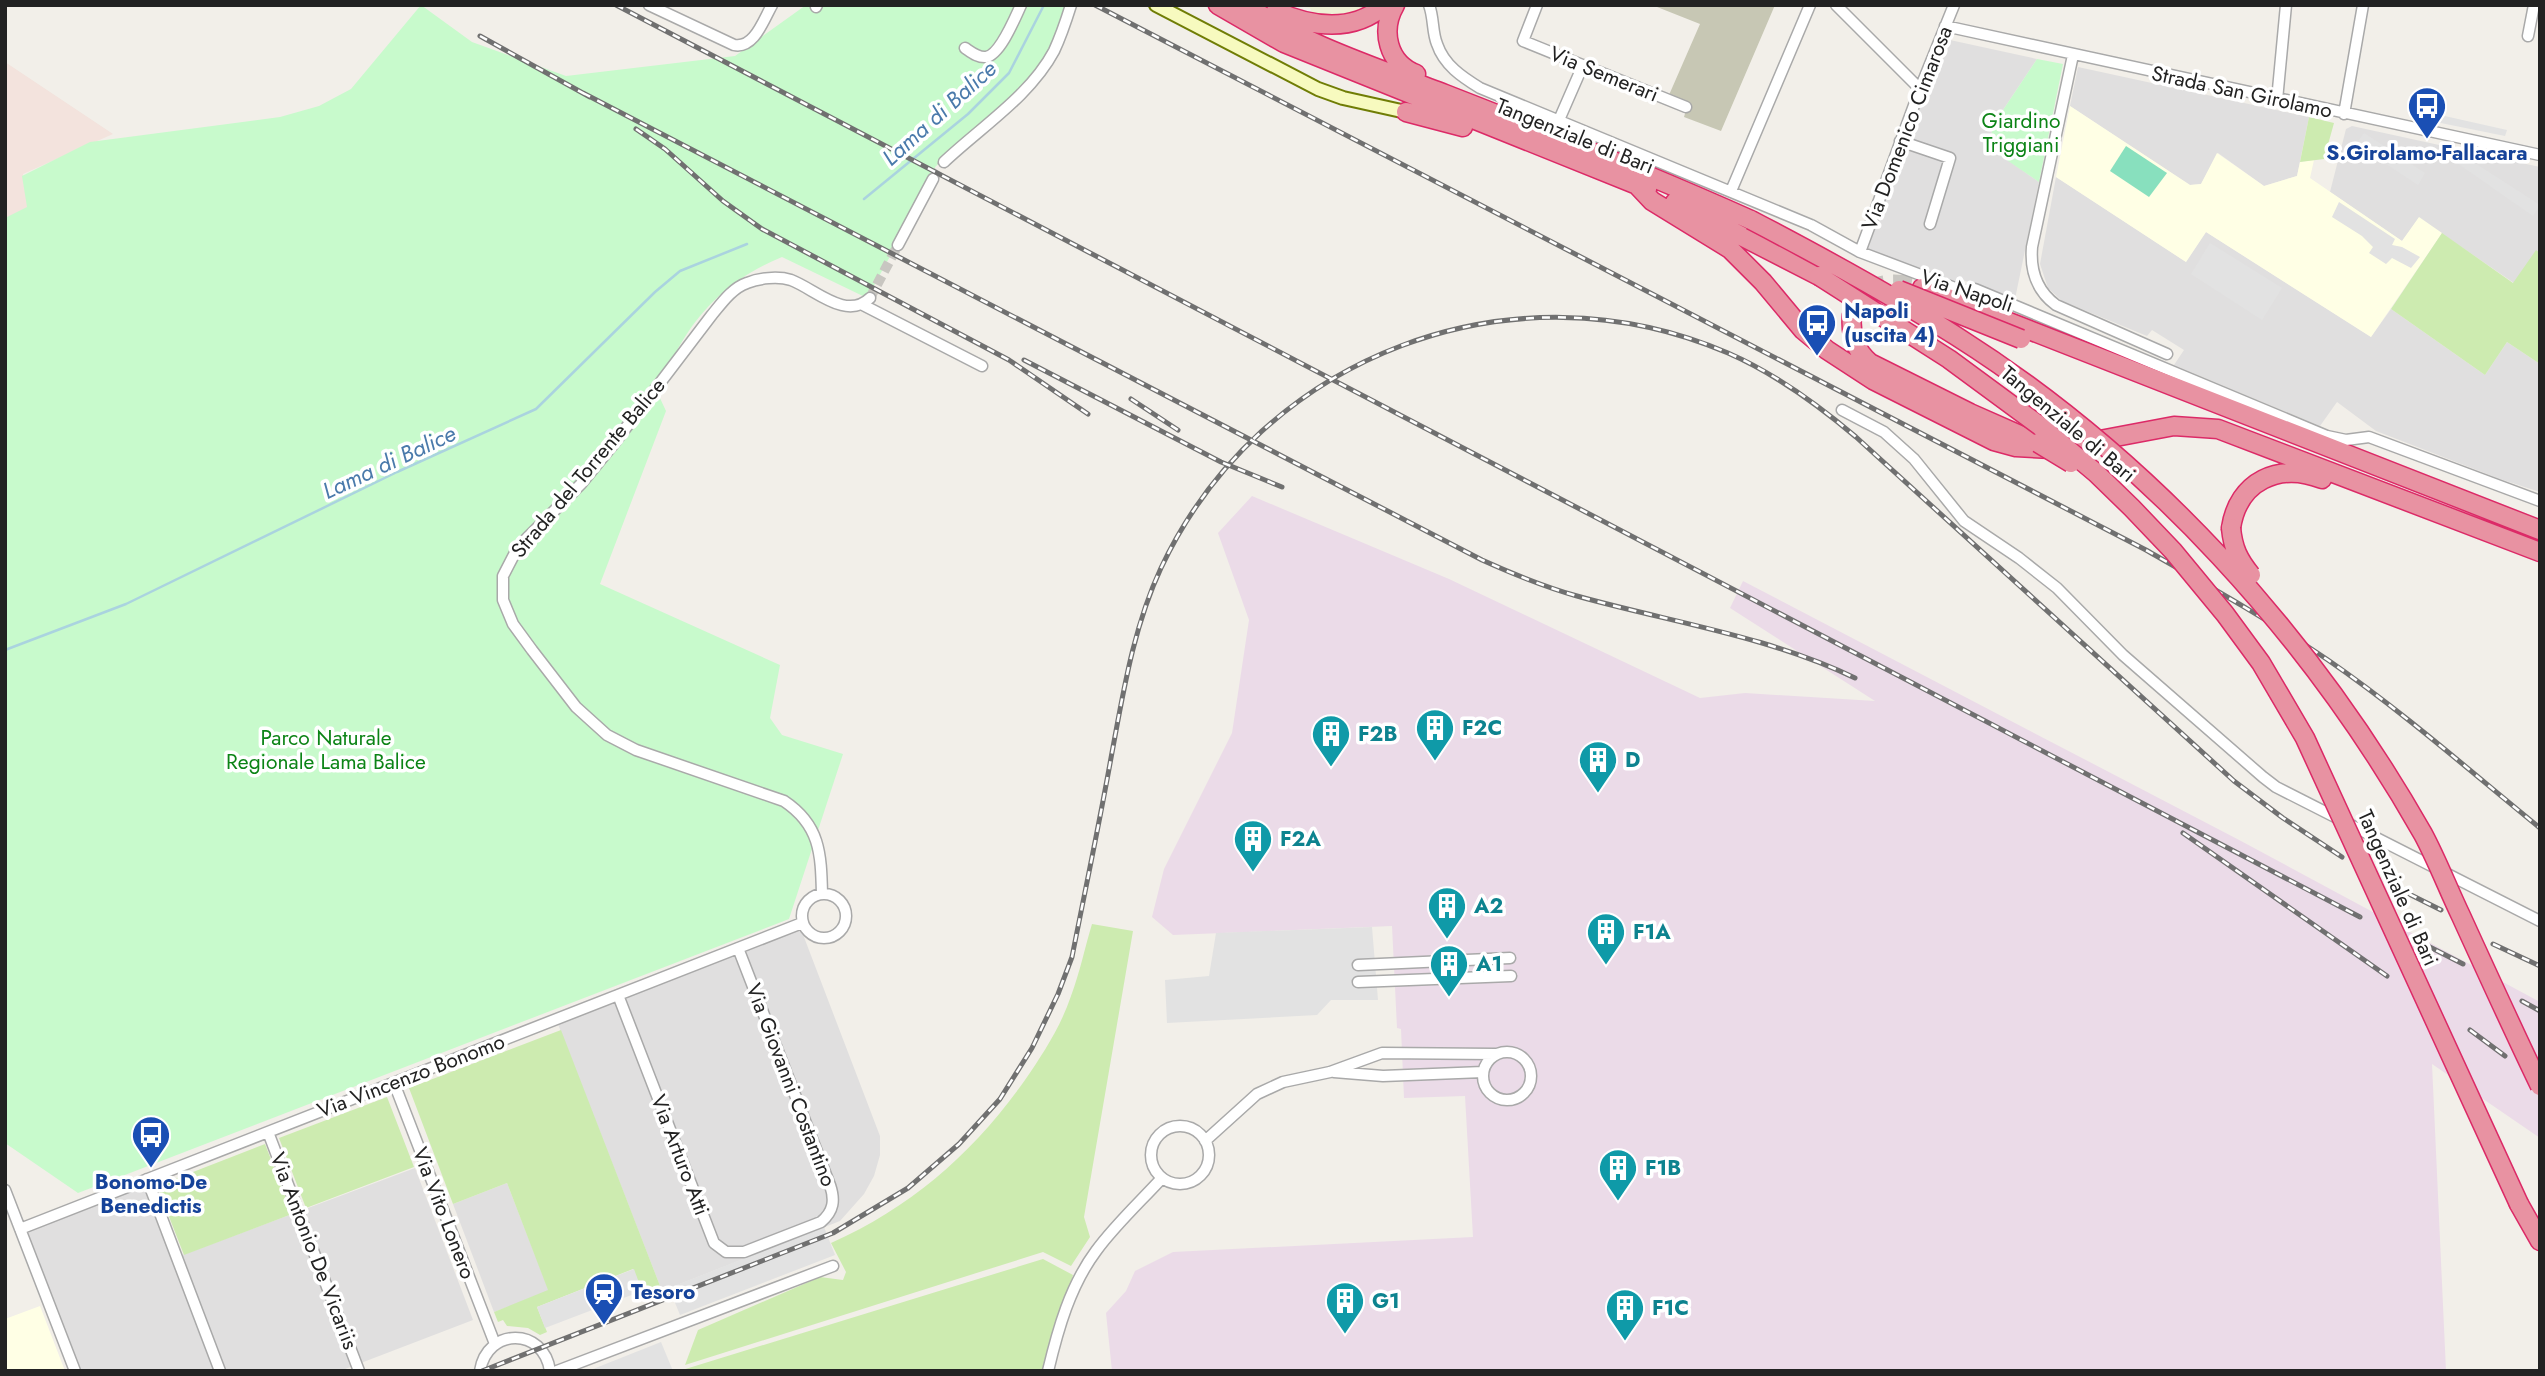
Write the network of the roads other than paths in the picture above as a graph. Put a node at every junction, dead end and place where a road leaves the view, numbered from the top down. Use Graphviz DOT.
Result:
graph roads {
  1 [pos="649,5"];
  2 [pos="772,5"];
  3 [pos="1021,5"];
  4 [pos="1071,5"];
  5 [pos="1156,5"];
  6 [pos="1265,5"];
  7 [pos="1384,5"];
  8 [pos="1395,5"];
  9 [pos="1429,5"];
  10 [pos="1438,5"];
  11 [pos="1537,5"];
  12 [pos="1810,5"];
  13 [pos="1836,5"];
  14 [pos="1954,5"];
  15 [pos="2286,5"];
  16 [pos="2363,5"];
  17 [pos="2534,5"];
  18 [pos="1231,8"];
  19 [pos="1434,23"];
  20 [pos="1945,26"];
  21 [pos="2528,36"];
  22 [pos="965,48"];
  23 [pos="2073,55"];
  24 [pos="1583,65"];
  25 [pos="1920,89"];
  26 [pos="2277,100"];
  27 [pos="1686,107"];
  28 [pos="1406,112"];
  29 [pos="2344,114"];
  30 [pos="1554,127"];
  31 [pos="1900,141"];
  32 [pos="2540,155"];
  33 [pos="1571,158"];
  34 [pos="944,162"];
  35 [pos="933,179"];
  36 [pos="1636,184"];
  37 [pos="1731,191"];
  38 [pos="1751,220"];
  39 [pos="1930,224"];
  40 [pos="898,245"];
  41 [pos="1860,251"];
  42 [pos="1922,288"];
  43 [pos="1852,315"];
  44 [pos="2167,354"];
  45 [pos="982,366"];
  46 [pos="1842,410"];
  47 [pos="2540,501"];
  48 [pos="2132,508"];
  49 [pos="2540,530"];
  50 [pos="2540,540"];
  51 [pos="2540,552"];
  52 [pos="2540,562"];
  53 [pos="2285,630"];
  54 [pos="822,894"];
  55 [pos="2540,921"];
  56 [pos="802,923"];
  57 [pos="738,948"];
  58 [pos="1510,958"];
  59 [pos="1358,965"];
  60 [pos="1511,976"];
  61 [pos="1358,982"];
  62 [pos="618,995"];
  63 [pos="1495,1054"];
  64 [pos="1330,1072"];
  65 [pos="1483,1072"];
  66 [pos="394,1083"];
  67 [pos="2540,1086"];
  68 [pos="268,1132"];
  69 [pos="1205,1142"];
  70 [pos="1162,1178"];
  71 [pos="147,1179"];
  72 [pos="5,1190"];
  73 [pos="20,1229"];
  74 [pos="785,1236"];
  75 [pos="2540,1241"];
  76 [pos="833,1266"];
  77 [pos="495,1344"];
  78 [pos="75,1371"];
  79 [pos="220,1371"];
  80 [pos="359,1371"];
  81 [pos="480,1371"];
  82 [pos="550,1371"];
  83 [pos="557,1371"];
  84 [pos="1048,1371"];
  1 -- 2 [label="street"];
  3 -- 22 [label="street"];
  4 -- 34 [label="street"];
  5 -- 28 [label="street"];
  6 -- 7 [label="highway"];
  8 -- 30 [label="highway"];
  9 -- 19 [label="street, Via Napoli"];
  10 -- 19 [label="street, Via Napoli"];
  11 -- 24 [label="street, Via Semerari"];
  12 -- 37 [label="street"];
  13 -- 25 [label="street"];
  14 -- 20 [label="street, Via Domenico Cimarosa"];
  15 -- 26 [label="street"];
  16 -- 29 [label="street"];
  17 -- 21 [label="street"];
  18 -- 30 [label="highway, Tangenziale di Bari"];
  18 -- 33 [label="highway, Tangenziale di Bari"];
  19 -- 30 [label="street, Via Napoli"];
  20 -- 23 [label="street, Strada San Girolamo"];
  20 -- 25 [label="street, Via Domenico Cimarosa"];
  23 -- 26 [label="street, Strada San Girolamo"];
  23 -- 44 [label="street"];
  24 -- 27 [label="street, Via Semerari"];
  24 -- 30 [label="street"];
  25 -- 31 [label="street, Via Domenico Cimarosa"];
  26 -- 29 [label="street, Strada San Girolamo"];
  28 -- 33 [label="highway"];
  29 -- 32 [label="street, Strada San Girolamo"];
  30 -- 37 [label="street, Via Napoli"];
  30 -- 38 [label="highway, Tangenziale di Bari"];
  31 -- 39 [label="street"];
  31 -- 41 [label="street, Via Domenico Cimarosa"];
  33 -- 36 [label="highway, Tangenziale di Bari"];
  35 -- 40 [label="street"];
  36 -- 48 [label="highway, Tangenziale di Bari, bridge"];
  36 -- 51 [label="highway"];
  37 -- 41 [label="street, Via Napoli"];
  38 -- 50 [label="highway, bridge"];
  38 -- 53 [label="highway, Tangenziale di Bari, bridge"];
  41 -- 47 [label="street, Via Napoli"];
  42 -- 49 [label="highway"];
  43 -- 48 [label="highway, bridge"];
  45 -- 54 [label="street, Strada del Torrente Balice"];
  46 -- 55 [label="street"];
  48 -- 75 [label="highway, Tangenziale di Bari, bridge"];
  52 -- 53 [label="highway, bridge"];
  53 -- 67 [label="highway, Tangenziale di Bari, bridge"];
  54 -- 56 [label="street"];
  54 -- 56 [label="street"];
  56 -- 57 [label="street, Via Vincenzo Bonomo"];
  57 -- 62 [label="street, Via Vincenzo Bonomo"];
  57 -- 74 [label="street, Via Giovanni Costantino"];
  58 -- 59 [label="street"];
  60 -- 61 [label="street"];
  62 -- 66 [label="street, Via Vincenzo Bonomo"];
  62 -- 74 [label="street, Via Arturo Atti"];
  63 -- 64 [label="street"];
  63 -- 65 [label="street"];
  63 -- 65 [label="street"];
  64 -- 65 [label="street"];
  64 -- 69 [label="street"];
  66 -- 68 [label="street, Via Vincenzo Bonomo"];
  66 -- 77 [label="street, Via Vito Lonero"];
  68 -- 71 [label="street, Via Vincenzo Bonomo"];
  68 -- 80 [label="street, Via Antonio De Vicariis"];
  69 -- 70 [label="street"];
  69 -- 70 [label="street"];
  70 -- 84 [label="street"];
  71 -- 73 [label="street, Via Vincenzo Bonomo"];
  71 -- 79 [label="street"];
  72 -- 73 [label="street"];
  73 -- 78 [label="street"];
  76 -- 83 [label="street"];
  77 -- 81 [label="street"];
  77 -- 82 [label="street"];
}
